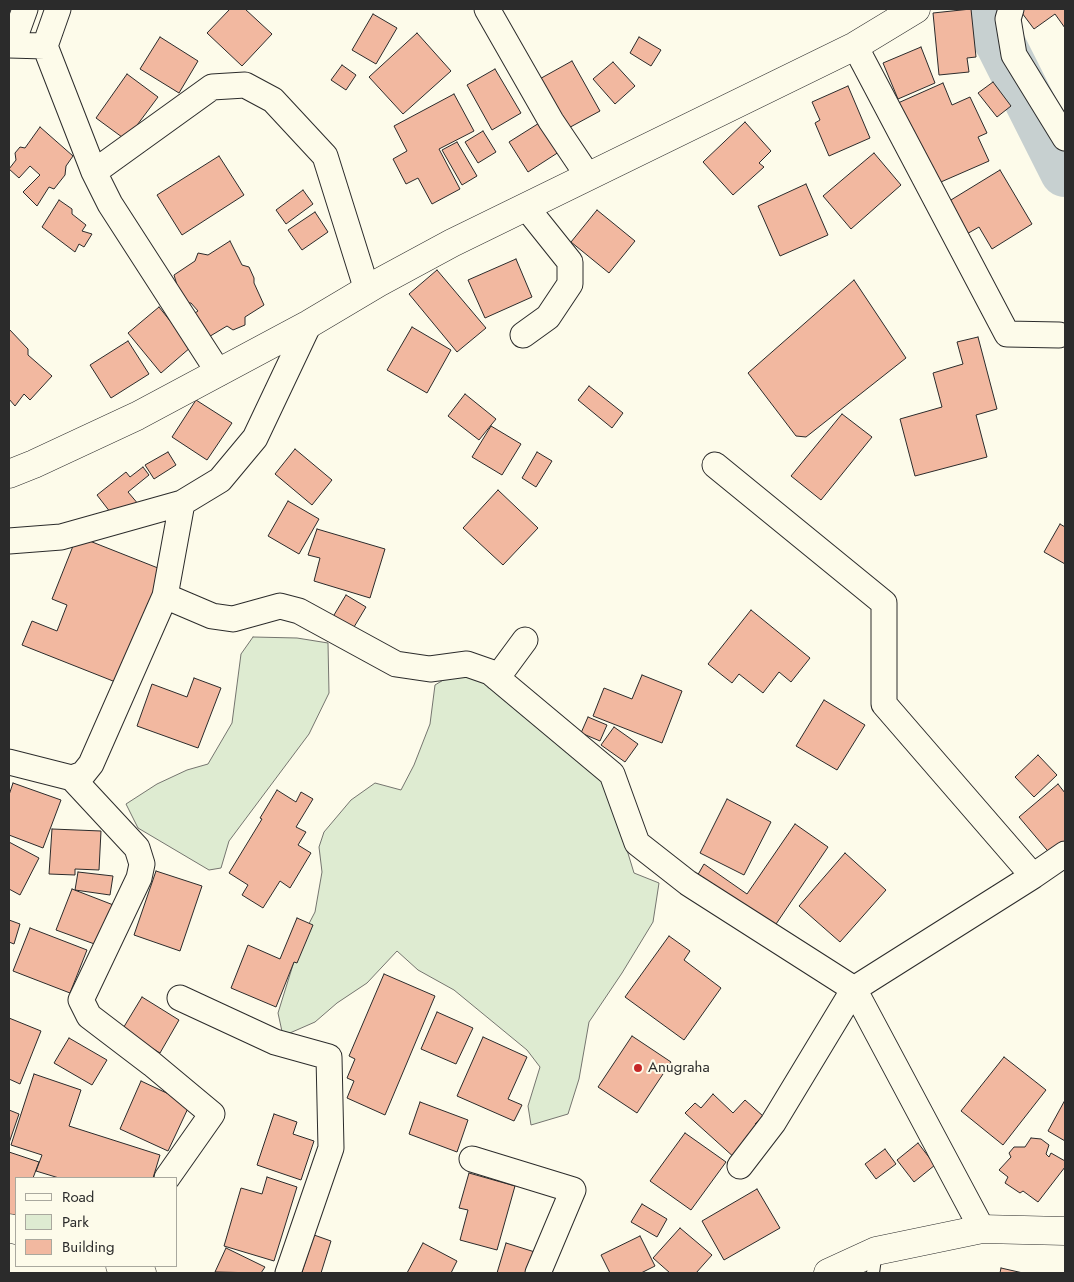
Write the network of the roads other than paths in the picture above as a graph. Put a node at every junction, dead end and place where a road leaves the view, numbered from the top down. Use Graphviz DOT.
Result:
graph roads {
  1 [pos="25,9"];
  2 [pos="58,9"];
  3 [pos="486,9"];
  4 [pos="916,9"];
  5 [pos="1011,9"];
  6 [pos="11,45"];
  7 [pos="45,46"];
  8 [pos="855,46"];
  9 [pos="1065,138"];
  10 [pos="94,172"];
  11 [pos="588,176"];
  12 [pos="526,207"];
  13 [pos="367,290"];
  14 [pos="309,324"];
  15 [pos="522,335"];
  16 [pos="1059,335"];
  17 [pos="219,373"];
  18 [pos="715,465"];
  19 [pos="9,474"];
  20 [pos="182,504"];
  21 [pos="9,541"];
  22 [pos="165,596"];
  23 [pos="526,640"];
  24 [pos="497,678"];
  25 [pos="9,762"];
  26 [pos="72,778"];
  27 [pos="1065,854"];
  28 [pos="1033,876"];
  29 [pos="854,989"];
  30 [pos="180,998"];
  31 [pos="472,1159"];
  32 [pos="740,1166"];
  33 [pos="168,1177"];
  34 [pos="982,1230"];
  35 [pos="1065,1230"];
  36 [pos="874,1262"];
  37 [pos="121,1267"];
  38 [pos="142,1273"];
  39 [pos="288,1273"];
  40 [pos="538,1273"];
  41 [pos="828,1273"];
  1 -- 6 [label="street"];
  2 -- 7 [label="street"];
  3 -- 11 [label="street"];
  4 -- 8 [label="main road"];
  5 -- 9 [label="street"];
  6 -- 7 [label="street"];
  7 -- 10 [label="street"];
  8 -- 11 [label="main road"];
  8 -- 16 [label="street"];
  10 -- 13 [label="street"];
  10 -- 17 [label="street"];
  11 -- 12 [label="main road"];
  12 -- 13 [label="main road"];
  12 -- 15 [label="street"];
  13 -- 14 [label="main road"];
  14 -- 17 [label="main road"];
  14 -- 20 [label="street"];
  17 -- 19 [label="main road"];
  18 -- 28 [label="street"];
  20 -- 21 [label="street"];
  20 -- 22 [label="street"];
  22 -- 24 [label="street"];
  22 -- 26 [label="street"];
  23 -- 24 [label="street"];
  24 -- 29 [label="street"];
  25 -- 26 [label="street"];
  26 -- 33 [label="street"];
  27 -- 28 [label="street"];
  28 -- 29 [label="street"];
  29 -- 32 [label="street"];
  29 -- 34 [label="street"];
  30 -- 39 [label="street"];
  31 -- 40 [label="street"];
  34 -- 35 [label="main road"];
  34 -- 36 [label="main road"];
  36 -- 41 [label="main road"];
  37 -- 38 [label="main road"];
}
